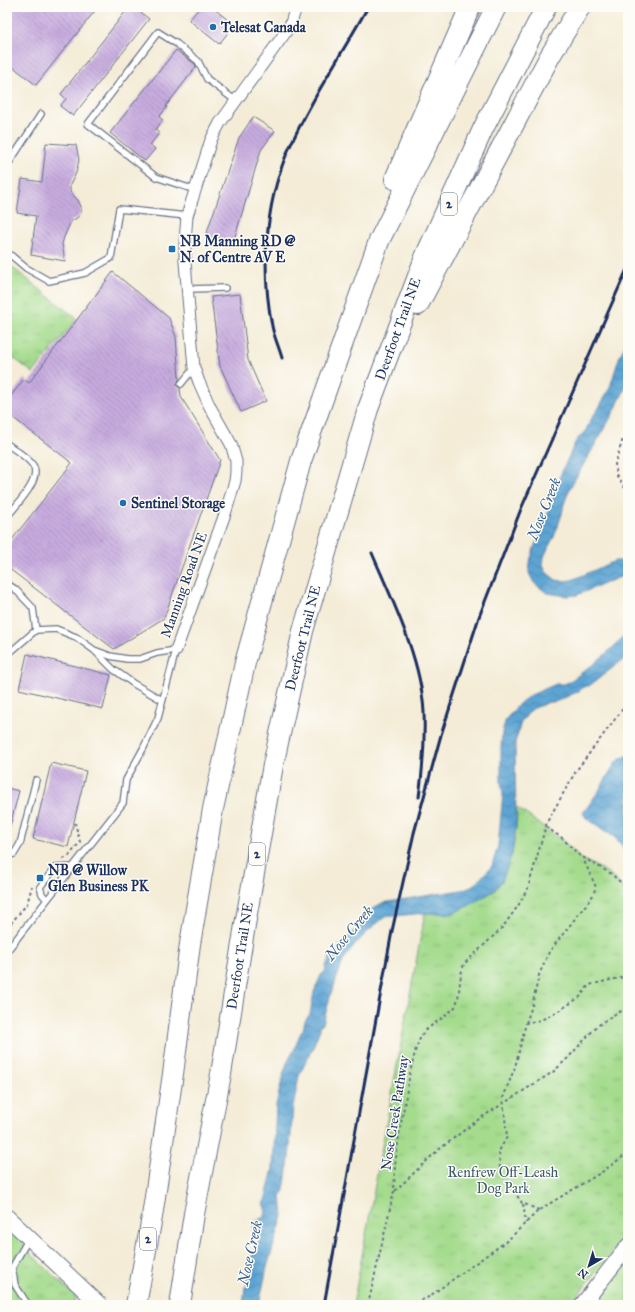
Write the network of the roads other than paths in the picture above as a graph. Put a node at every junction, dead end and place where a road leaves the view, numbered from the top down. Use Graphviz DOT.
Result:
graph roads {
  1 [pos="296,7"];
  2 [pos="470,7"];
  3 [pos="496,7"];
  4 [pos="546,7"];
  5 [pos="580,7"];
  6 [pos="236,101"];
  7 [pos="41,114"];
  8 [pos="7,166"];
  9 [pos="195,190"];
  10 [pos="187,216"];
  11 [pos="380,241"];
  12 [pos="7,252"];
  13 [pos="225,288"];
  14 [pos="187,289"];
  15 [pos="194,368"];
  16 [pos="181,384"];
  17 [pos="368,410"];
  18 [pos="7,444"];
  19 [pos="7,517"];
  20 [pos="7,584"];
  21 [pos="36,630"];
  22 [pos="94,650"];
  23 [pos="176,650"];
  24 [pos="7,655"];
  25 [pos="162,700"];
  26 [pos="36,780"];
  27 [pos="7,855"];
  28 [pos="72,868"];
  29 [pos="48,900"];
  30 [pos="7,951"];
  31 [pos="7,1217"];
  32 [pos="29,1238"];
  33 [pos="628,1246"];
  34 [pos="28,1305"];
  35 [pos="100,1305"];
  36 [pos="136,1305"];
  37 [pos="180,1305"];
  38 [pos="582,1305"];
  1 -- 6 [label="street, Manning Road NE"];
  2 -- 11 [label="highway"];
  3 -- 11 [label="highway, 2"];
  4 -- 17 [label="highway, Deerfoot Trail NE / 2"];
  5 -- 17 [label="highway"];
  6 -- 9 [label="street, Manning Road NE"];
  6 -- 9 [label="lane"];
  7 -- 8 [label="lane"];
  9 -- 10 [label="street, Manning Road NE"];
  10 -- 12 [label="lane"];
  10 -- 14 [label="street, Manning Road NE"];
  11 -- 36 [label="highway, 2"];
  13 -- 14 [label="lane"];
  14 -- 15 [label="street, Manning Road NE"];
  15 -- 16 [label="lane"];
  15 -- 23 [label="street, Manning Road NE"];
  17 -- 37 [label="highway, Deerfoot Trail NE / 2"];
  18 -- 19 [label="lane"];
  20 -- 21 [label="lane"];
  21 -- 22 [label="lane, Manning Road NE"];
  21 -- 24 [label="lane"];
  22 -- 23 [label="lane, Manning Road NE"];
  22 -- 25 [label="lane, Manning Road NE"];
  23 -- 25 [label="lane"];
  25 -- 28 [label="lane"];
  26 -- 27 [label="lane"];
  28 -- 29 [label="lane"];
  28 -- 29 [label="lane"];
  29 -- 30 [label="lane"];
  31 -- 32 [label="street"];
  32 -- 34 [label="lane"];
  32 -- 35 [label="street"];
  33 -- 38 [label="street"];
}
